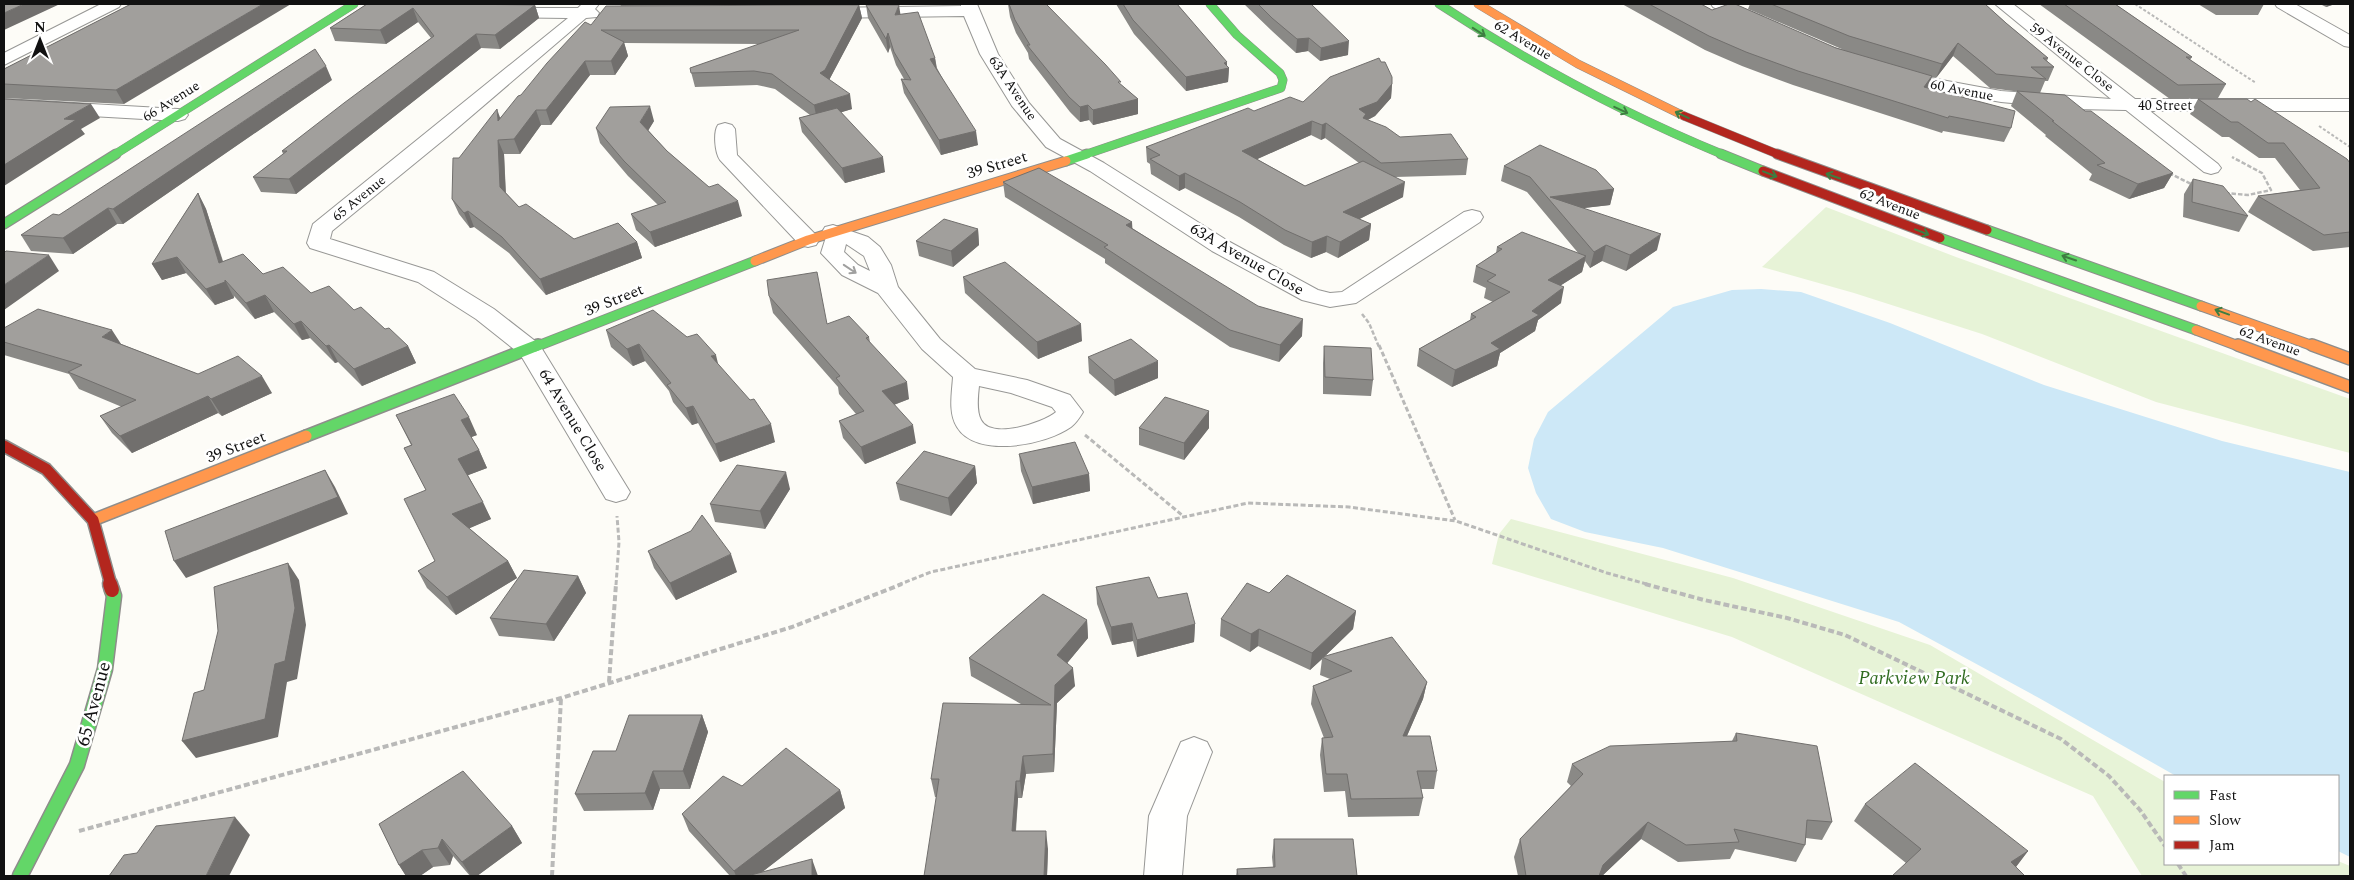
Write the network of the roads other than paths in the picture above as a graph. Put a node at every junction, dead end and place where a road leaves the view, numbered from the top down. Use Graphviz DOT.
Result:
graph roads {
  1 [pos="113,4"];
  2 [pos="1210,4"];
  3 [pos="1439,4"];
  4 [pos="1478,4"];
  5 [pos="1719,4"];
  6 [pos="2003,4"];
  7 [pos="2283,4"];
  8 [pos="356,8"];
  9 [pos="587,8"];
  10 [pos="970,8"];
  11 [pos="483,12"];
  12 [pos="608,13"];
  13 [pos="810,13"];
  14 [pos="1768,27"];
  15 [pos="2350,42"];
  16 [pos="4,60"];
  17 [pos="1876,68"];
  18 [pos="2010,99"];
  19 [pos="4,105"];
  20 [pos="2350,105"];
  21 [pos="2134,106"];
  22 [pos="178,115"];
  23 [pos="725,129"];
  24 [pos="1077,157"];
  25 [pos="2211,168"];
  26 [pos="1472,217"];
  27 [pos="4,224"];
  28 [pos="835,234"];
  29 [pos="808,240"];
  30 [pos="530,349"];
  31 [pos="2350,359"];
  32 [pos="966,375"];
  33 [pos="2350,387"];
  34 [pos="4,446"];
  35 [pos="616,492"];
  36 [pos="93,520"];
  37 [pos="1194,752"];
  38 [pos="20,876"];
  39 [pos="1163,876"];
  1 -- 16 [label="street"];
  2 -- 24 [label="street, 39 Street"];
  3 -- 33 [label="street, 62 Avenue, one-way"];
  31 -- 4 [label="street, 62 Avenue, one-way"];
  5 -- 14 [label="street"];
  6 -- 21 [label="street, 59 Avenue Close"];
  7 -- 15 [label="street"];
  8 -- 22 [label="street, 66 Avenue"];
  9 -- 11 [label="street"];
  9 -- 12 [label="street"];
  9 -- 30 [label="street, 65 Avenue"];
  10 -- 13 [label="street"];
  10 -- 24 [label="street, 63A Avenue"];
  17 -- 18 [label="street, 60 Avenue"];
  18 -- 21 [label="street, 40 Street"];
  19 -- 22 [label="street"];
  20 -- 21 [label="street, 40 Street"];
  21 -- 25 [label="street, 59 Avenue Close"];
  22 -- 27 [label="street, 66 Avenue"];
  23 -- 29 [label="street"];
  24 -- 26 [label="street, 63A Avenue Close"];
  24 -- 28 [label="street, 39 Street"];
  28 -- 29 [label="street, 39 Street"];
  28 -- 32 [label="street"];
  29 -- 30 [label="street, 39 Street"];
  30 -- 35 [label="street, 64 Avenue Close"];
  30 -- 36 [label="street, 39 Street"];
  32 -- 32 [label="street"];
  34 -- 36 [label="street"];
  36 -- 38 [label="street, 65 Avenue"];
  37 -- 39 [label="street"];
}
